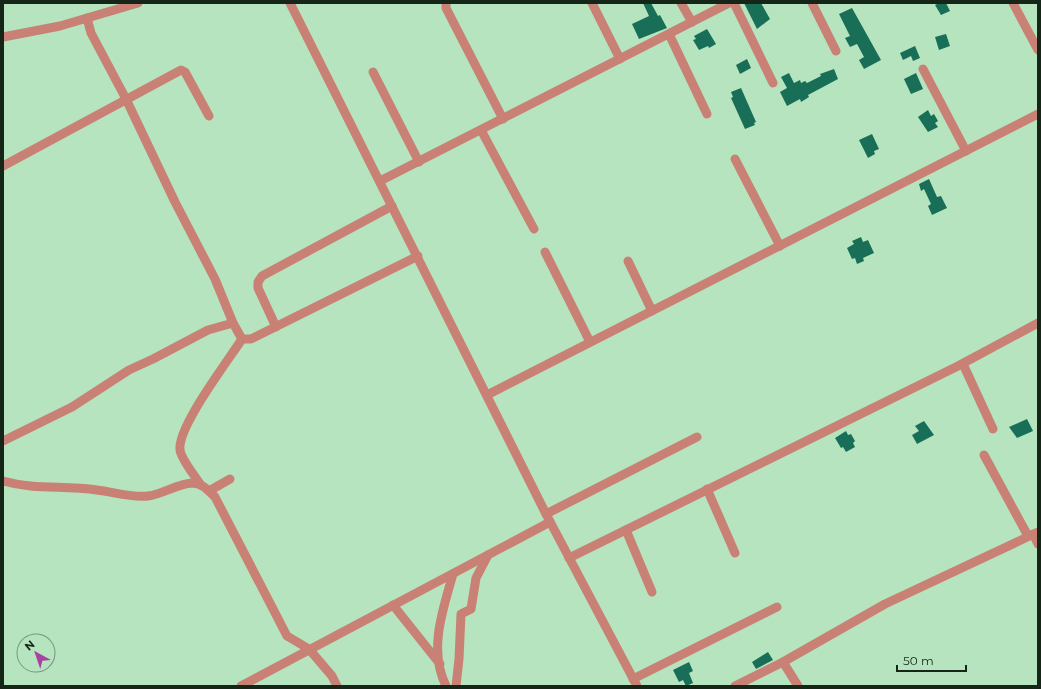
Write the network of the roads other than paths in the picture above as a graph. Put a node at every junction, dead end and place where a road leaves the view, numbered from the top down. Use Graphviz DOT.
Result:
graph roads {
  1 [pos="138,3"];
  2 [pos="290,3"];
  3 [pos="446,3"];
  4 [pos="592,3"];
  5 [pos="681,3"];
  6 [pos="729,3"];
  7 [pos="734,3"];
  8 [pos="812,3"];
  9 [pos="1014,3"];
  10 [pos="87,18"];
  11 [pos="692,22"];
  12 [pos="669,34"];
  13 [pos="3,37"];
  14 [pos="836,50"];
  15 [pos="1038,50"];
  16 [pos="620,59"];
  17 [pos="923,69"];
  18 [pos="373,72"];
  19 [pos="773,84"];
  20 [pos="126,99"];
  21 [pos="706,114"];
  22 [pos="1038,114"];
  23 [pos="209,116"];
  24 [pos="503,119"];
  25 [pos="481,130"];
  26 [pos="966,151"];
  27 [pos="734,159"];
  28 [pos="419,162"];
  29 [pos="3,166"];
  30 [pos="380,182"];
  31 [pos="392,206"];
  32 [pos="534,229"];
  33 [pos="780,246"];
  34 [pos="545,252"];
  35 [pos="418,256"];
  36 [pos="628,261"];
  37 [pos="652,311"];
  38 [pos="232,323"];
  39 [pos="1038,323"];
  40 [pos="276,327"];
  41 [pos="242,340"];
  42 [pos="590,342"];
  43 [pos="963,364"];
  44 [pos="486,395"];
  45 [pos="993,429"];
  46 [pos="697,437"];
  47 [pos="3,441"];
  48 [pos="984,455"];
  49 [pos="230,479"];
  50 [pos="3,481"];
  51 [pos="200,484"];
  52 [pos="707,489"];
  53 [pos="209,491"];
  54 [pos="548,518"];
  55 [pos="626,530"];
  56 [pos="1033,534"];
  57 [pos="1038,544"];
  58 [pos="735,553"];
  59 [pos="488,555"];
  60 [pos="569,558"];
  61 [pos="452,574"];
  62 [pos="652,592"];
  63 [pos="393,605"];
  64 [pos="777,607"];
  65 [pos="309,649"];
  66 [pos="783,662"];
  67 [pos="440,664"];
  68 [pos="635,683"];
  69 [pos="241,686"];
  70 [pos="337,686"];
  71 [pos="446,686"];
  72 [pos="456,686"];
  73 [pos="735,686"];
  74 [pos="798,686"];
  1 -- 10 [label="street"];
  2 -- 30 [label="street"];
  3 -- 24 [label="street"];
  4 -- 16 [label="street"];
  5 -- 11 [label="street"];
  6 -- 11 [label="street"];
  7 -- 19 [label="street"];
  8 -- 14 [label="street"];
  9 -- 15 [label="street"];
  10 -- 13 [label="street"];
  10 -- 20 [label="street"];
  11 -- 12 [label="street"];
  12 -- 16 [label="street"];
  12 -- 21 [label="street"];
  16 -- 24 [label="street"];
  17 -- 26 [label="street"];
  18 -- 28 [label="street"];
  20 -- 23 [label="street"];
  20 -- 29 [label="street"];
  20 -- 38 [label="street"];
  22 -- 26 [label="street"];
  24 -- 25 [label="street"];
  25 -- 28 [label="street"];
  25 -- 32 [label="street"];
  26 -- 33 [label="street"];
  27 -- 33 [label="street"];
  28 -- 30 [label="street"];
  30 -- 31 [label="street"];
  31 -- 35 [label="street"];
  31 -- 40 [label="street"];
  33 -- 37 [label="street"];
  34 -- 42 [label="street"];
  35 -- 40 [label="street"];
  35 -- 44 [label="street"];
  36 -- 37 [label="street"];
  37 -- 42 [label="street"];
  38 -- 41 [label="street"];
  38 -- 47 [label="street"];
  39 -- 43 [label="street"];
  40 -- 41 [label="street"];
  41 -- 51 [label="street"];
  42 -- 44 [label="street"];
  43 -- 45 [label="street"];
  43 -- 52 [label="street"];
  44 -- 54 [label="street"];
  46 -- 54 [label="street"];
  48 -- 56 [label="street"];
  49 -- 53 [label="street"];
  50 -- 51 [label="street"];
  51 -- 53 [label="street"];
  52 -- 55 [label="street"];
  52 -- 58 [label="street"];
  53 -- 65 [label="street"];
  54 -- 59 [label="street"];
  54 -- 60 [label="street"];
  55 -- 60 [label="street"];
  55 -- 62 [label="street"];
  56 -- 57 [label="street"];
  56 -- 66 [label="street"];
  59 -- 61 [label="street"];
  59 -- 72 [label="street"];
  60 -- 68 [label="street"];
  61 -- 63 [label="street"];
  61 -- 67 [label="street"];
  63 -- 65 [label="street"];
  63 -- 67 [label="street"];
  64 -- 68 [label="street"];
  65 -- 69 [label="street"];
  65 -- 70 [label="street"];
  66 -- 73 [label="street"];
  66 -- 74 [label="street"];
  67 -- 71 [label="street"];
}
